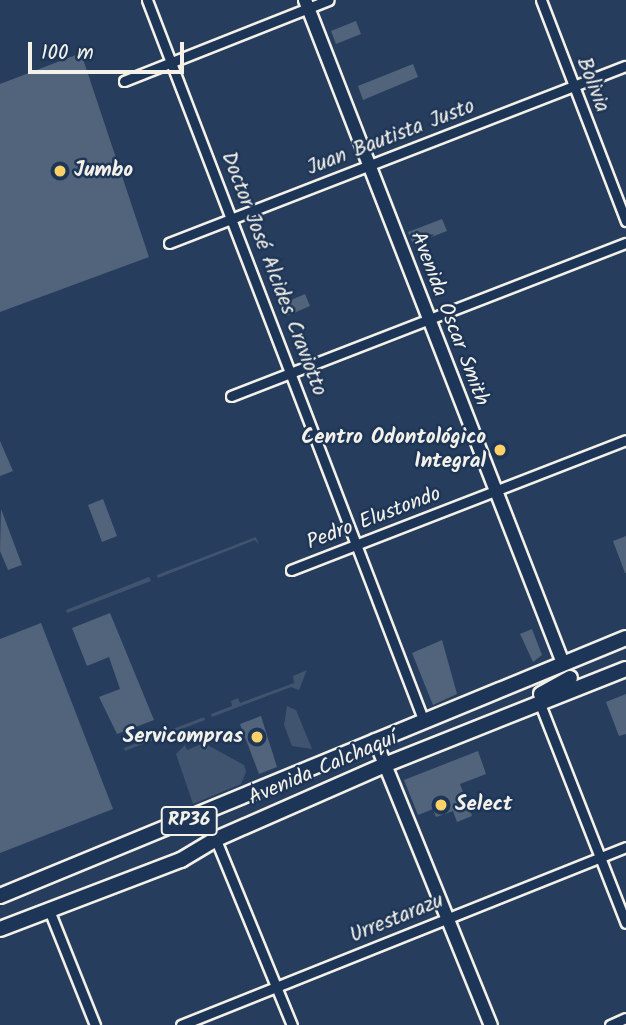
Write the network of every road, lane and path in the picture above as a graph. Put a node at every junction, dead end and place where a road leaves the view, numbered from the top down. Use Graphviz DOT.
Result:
graph roads {
  1 [pos="147,0"];
  2 [pos="329,0"];
  3 [pos="541,0"];
  4 [pos="306,4"];
  5 [pos="170,62"];
  6 [pos="626,66"];
  7 [pos="124,80"];
  8 [pos="573,86"];
  9 [pos="369,165"];
  10 [pos="230,220"];
  11 [pos="626,221"];
  12 [pos="169,243"];
  13 [pos="626,243"];
  14 [pos="429,320"];
  15 [pos="291,374"];
  16 [pos="231,396"];
  17 [pos="626,440"];
  18 [pos="495,490"];
  19 [pos="357,544"];
  20 [pos="291,570"];
  21 [pos="626,638"];
  22 [pos="563,663"];
  23 [pos="626,669"];
  24 [pos="573,684"];
  25 [pos="540,704"];
  26 [pos="423,719"];
  27 [pos="459,736"];
  28 [pos="375,740"];
  29 [pos="322,763"];
  30 [pos="387,764"];
  31 [pos="334,788"];
  32 [pos="626,847"];
  33 [pos="220,850"];
  34 [pos="601,857"];
  35 [pos="181,860"];
  36 [pos="0,896"];
  37 [pos="50,910"];
  38 [pos="448,917"];
  39 [pos="626,923"];
  40 [pos="0,929"];
  41 [pos="276,986"];
  42 [pos="626,1018"];
  43 [pos="95,1025"];
  44 [pos="181,1025"];
  45 [pos="292,1025"];
  46 [pos="491,1025"];
  47 [pos="610,1025"];
  1 -- 5 [label="street, Doctor José Alcides Craviotto"];
  2 -- 4 [label="street"];
  3 -- 8 [label="street, Bolivia"];
  4 -- 5 [label="street"];
  4 -- 9 [label="main road, Avenida Oscar Smith"];
  5 -- 7 [label="street"];
  5 -- 10 [label="street, Doctor José Alcides Craviotto"];
  6 -- 8 [label="street, Juan Bautista Justo"];
  8 -- 9 [label="street, Juan Bautista Justo"];
  8 -- 11 [label="street, Bolivia"];
  9 -- 10 [label="street, Juan Bautista Justo"];
  9 -- 14 [label="main road, Avenida Oscar Smith"];
  10 -- 12 [label="street, Juan Bautista Justo"];
  10 -- 15 [label="street, Doctor José Alcides Craviotto"];
  13 -- 14 [label="street"];
  14 -- 15 [label="street"];
  14 -- 18 [label="main road, Avenida Oscar Smith"];
  15 -- 16 [label="street"];
  15 -- 19 [label="street, Doctor José Alcides Craviotto"];
  17 -- 18 [label="street, Pedro Elustondo"];
  18 -- 19 [label="street, Pedro Elustondo"];
  18 -- 22 [label="main road, Avenida Oscar Smith"];
  19 -- 20 [label="street, Pedro Elustondo"];
  19 -- 26 [label="street, Doctor José Alcides Craviotto"];
  21 -- 22 [label="main road, Avenida Calchaquí / RP36"];
  22 -- 24 [label="street, Avenida Oscar Smith"];
  22 -- 26 [label="main road, Avenida Calchaquí / RP36"];
  23 -- 24 [label="main road, Avenida Calchaquí / RP36"];
  24 -- 25 [label="main road, Avenida Calchaquí / RP36"];
  24 -- 27 [label="main road"];
  25 -- 27 [label="main road, Avenida Calchaquí / RP36"];
  25 -- 34 [label="street"];
  26 -- 28 [label="main road, Avenida Calchaquí / RP36"];
  27 -- 30 [label="main road, Avenida Calchaquí / RP36"];
  28 -- 29 [label="main road, Avenida Calchaquí / RP36"];
  28 -- 30 [label="main road"];
  29 -- 31 [label="main road"];
  29 -- 36 [label="main road, Avenida Calchaquí / RP36"];
  30 -- 31 [label="main road, Avenida Calchaquí / RP36"];
  30 -- 38 [label="main road"];
  31 -- 33 [label="main road"];
  31 -- 35 [label="main road, Avenida Calchaquí / RP36"];
  32 -- 34 [label="street, Urrestarazu"];
  33 -- 35 [label="main road"];
  33 -- 41 [label="street"];
  34 -- 38 [label="street, Urrestarazu"];
  34 -- 39 [label="street"];
  35 -- 37 [label="main road, Avenida Calchaquí / RP36"];
  37 -- 40 [label="main road, Avenida Calchaquí / RP36"];
  37 -- 43 [label="street"];
  38 -- 41 [label="street, Urrestarazu"];
  38 -- 46 [label="main road"];
  41 -- 44 [label="street, Urrestarazu"];
  41 -- 45 [label="street"];
  42 -- 47 [label="street"];
}
